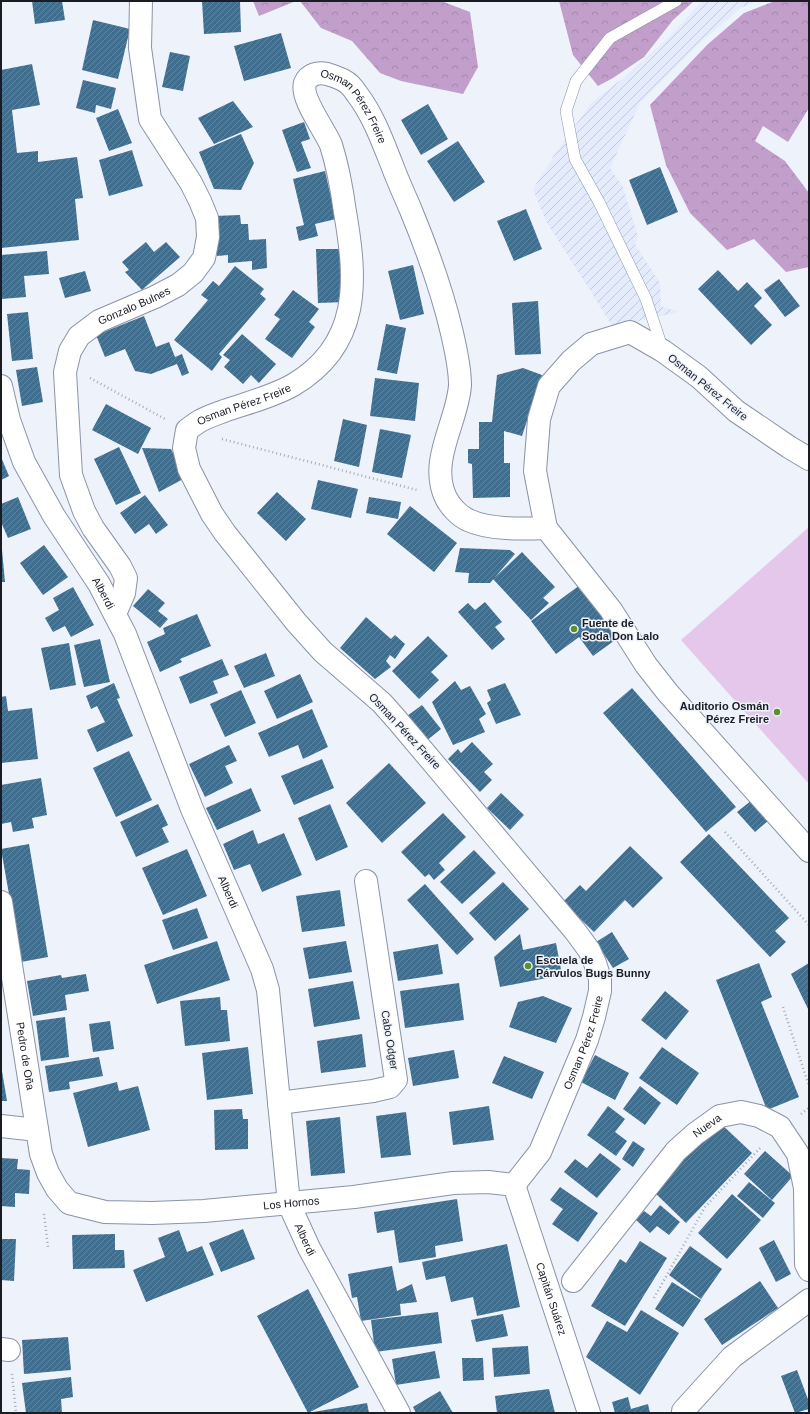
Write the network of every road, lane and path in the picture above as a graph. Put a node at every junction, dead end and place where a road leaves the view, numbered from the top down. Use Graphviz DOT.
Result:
graph roads {
  1 [pos="141,1"];
  2 [pos="676,1"];
  3 [pos="663,351"];
  4 [pos="66,383"];
  5 [pos="1,386"];
  6 [pos="187,430"];
  7 [pos="809,458"];
  8 [pos="446,498"];
  9 [pos="546,528"];
  10 [pos="115,614"];
  11 [pos="725,832"];
  12 [pos="809,852"];
  13 [pos="366,881"];
  14 [pos="1,902"];
  15 [pos="809,924"];
  16 [pos="4,939"];
  17 [pos="783,1007"];
  18 [pos="809,1086"];
  19 [pos="279,1103"];
  20 [pos="809,1108"];
  21 [pos="1,1126"];
  22 [pos="780,1127"];
  23 [pos="37,1130"];
  24 [pos="514,1185"];
  25 [pos="69,1203"];
  26 [pos="289,1204"];
  27 [pos="809,1270"];
  28 [pos="573,1281"];
  29 [pos="654,1298"];
  30 [pos="809,1300"];
  31 [pos="5,1350"];
  32 [pos="16,1413"];
  33 [pos="399,1413"];
  34 [pos="589,1413"];
  35 [pos="683,1413"];
  1 -- 4 [label="street, Gonzalo Bulnes"];
  2 -- 3 [label="lane"];
  3 -- 7 [label="street, Osman Pérez Freire"];
  3 -- 9 [label="street, Osman Pérez Freire"];
  4 -- 6 [label="path"];
  4 -- 10 [label="street, Gonzalo Bulnes"];
  5 -- 10 [label="street, Alberdi"];
  6 -- 8 [label="path"];
  6 -- 8 [label="street, Osman Pérez Freire"];
  6 -- 24 [label="street, Osman Pérez Freire"];
  8 -- 9 [label="street, Osman Pérez Freire"];
  9 -- 12 [label="street, Osman Pérez Freire"];
  10 -- 19 [label="street, Alberdi"];
  11 -- 15 [label="path"];
  13 -- 19 [label="street, Cabo Odger"];
  14 -- 16 [label="street, Pedro de Oña"];
  16 -- 23 [label="street, Pedro de Oña"];
  17 -- 18 [label="path"];
  19 -- 26 [label="street, Alberdi"];
  20 -- 22 [label="path"];
  21 -- 23 [label="street"];
  22 -- 27 [label="street, Nueva"];
  22 -- 28 [label="street, Nueva"];
  22 -- 29 [label="path"];
  23 -- 25 [label="street, Pedro de Oña"];
  24 -- 26 [label="street, Los Hornos"];
  24 -- 34 [label="street, Capitán Suárez"];
  25 -- 26 [label="street, Los Hornos"];
  26 -- 33 [label="street, Alberdi"];
  30 -- 35 [label="street"];
  31 -- 32 [label="path"];
}
